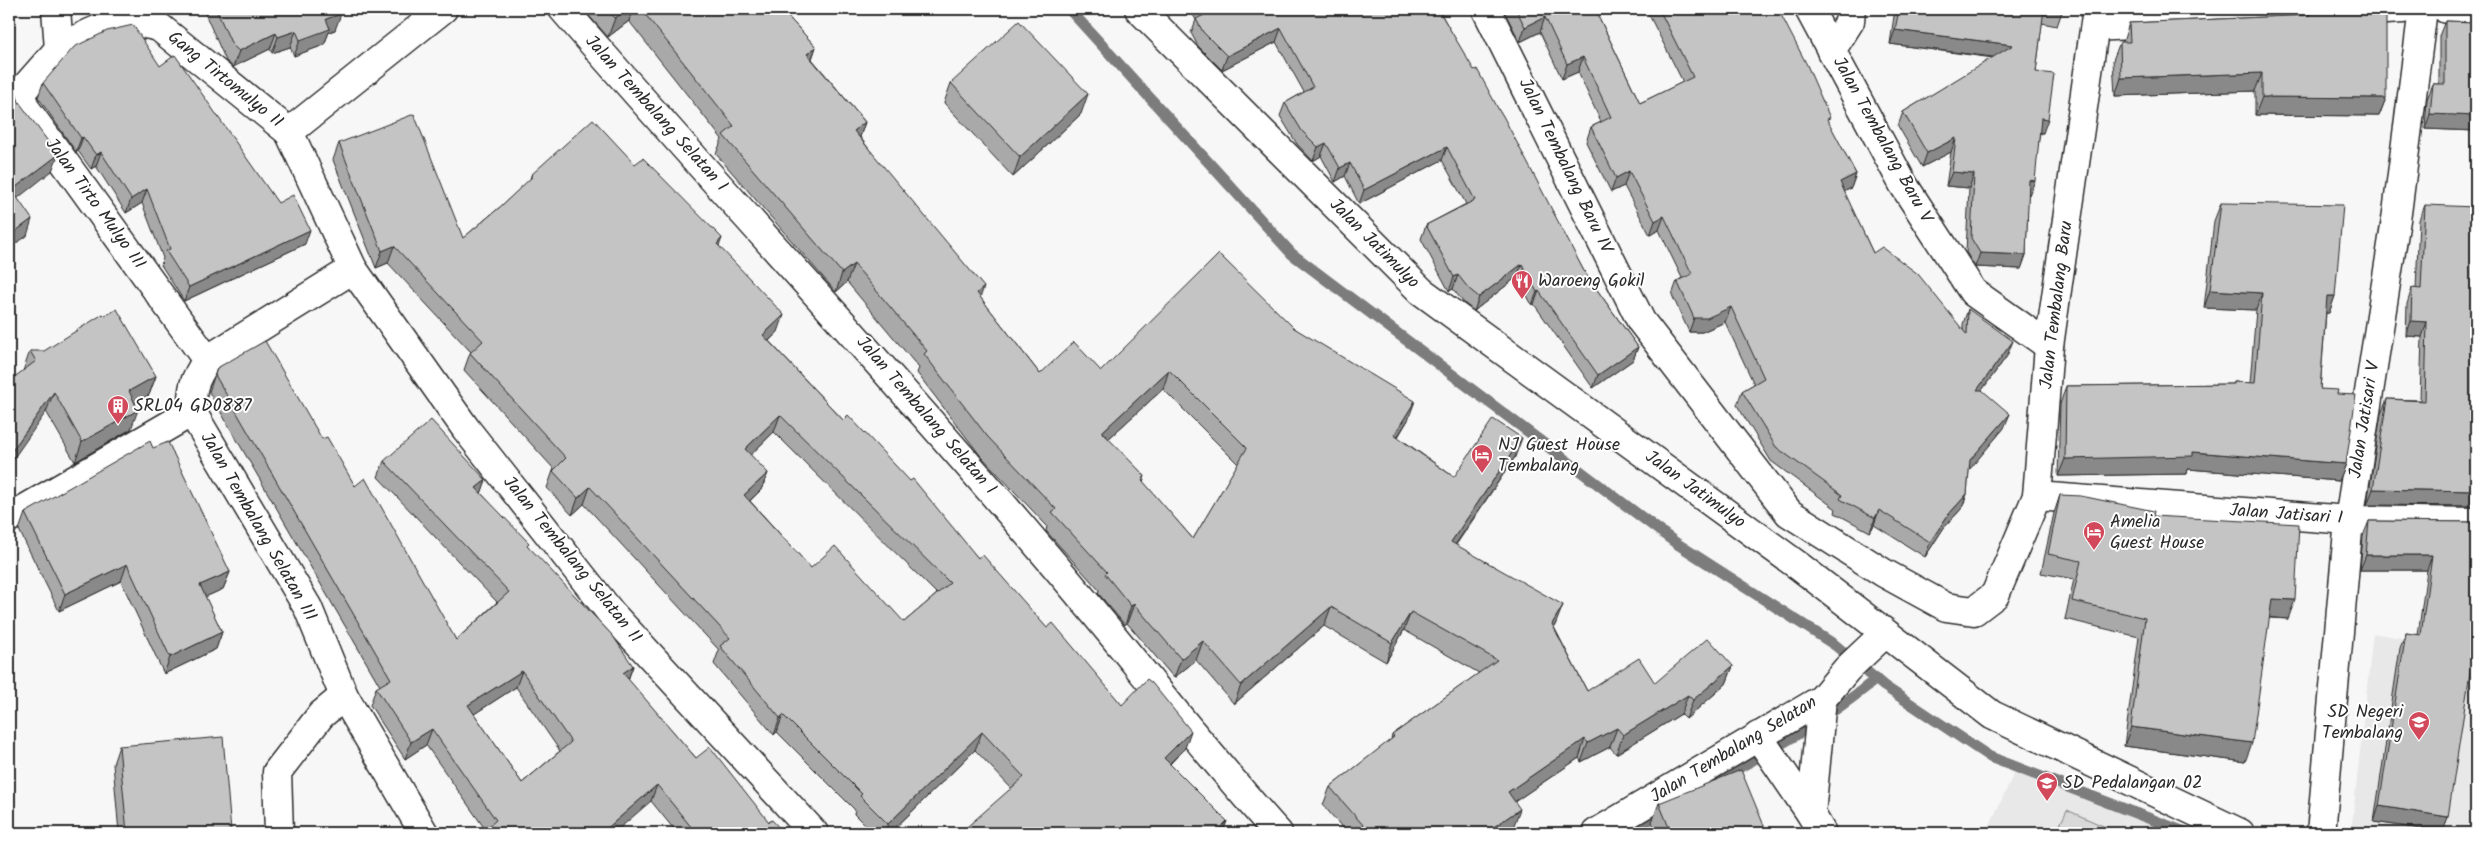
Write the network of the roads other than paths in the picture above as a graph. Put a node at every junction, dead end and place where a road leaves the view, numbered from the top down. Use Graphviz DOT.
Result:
graph roads {
  1 [pos="56,9"];
  2 [pos="443,9"];
  3 [pos="563,9"];
  4 [pos="1139,9"];
  5 [pos="1486,9"];
  6 [pos="1809,9"];
  7 [pos="1851,9"];
  8 [pos="2403,9"];
  9 [pos="2423,9"];
  10 [pos="2446,9"];
  11 [pos="2476,10"];
  12 [pos="2096,18"];
  13 [pos="59,49"];
  14 [pos="1831,50"];
  15 [pos="289,132"];
  16 [pos="353,269"];
  17 [pos="2049,346"];
  18 [pos="207,360"];
  19 [pos="192,412"];
  20 [pos="2037,496"];
  21 [pos="9,518"];
  22 [pos="2349,520"];
  23 [pos="2476,522"];
  24 [pos="1995,595"];
  25 [pos="1879,639"];
  26 [pos="344,696"];
  27 [pos="1822,699"];
  28 [pos="1758,736"];
  29 [pos="1817,823"];
  30 [pos="279,833"];
  31 [pos="424,833"];
  32 [pos="814,833"];
  33 [pos="1278,833"];
  34 [pos="1596,833"];
  35 [pos="2240,833"];
  36 [pos="2321,833"];
  1 -- 13 [label="street"];
  2 -- 15 [label="street"];
  3 -- 33 [label="street, Jalan Tembalang Selatan I"];
  4 -- 25 [label="street, Jalan Jatimulyo"];
  5 -- 24 [label="street, Jalan Tembalang Baru IV"];
  6 -- 14 [label="street, Jalan Tembalang Baru V"];
  7 -- 14 [label="street"];
  8 -- 12 [label="street"];
  9 -- 22 [label="street, Jalan Jatisari V"];
  10 -- 11 [label="street"];
  12 -- 17 [label="street, Jalan Tembalang Baru"];
  13 -- 15 [label="street, Gang Tirtomulyo II"];
  13 -- 18 [label="street, Jalan Tirto Mulyo III"];
  14 -- 17 [label="street, Jalan Tembalang Baru V"];
  15 -- 16 [label="street, Jalan Tembalang Selatan II"];
  16 -- 18 [label="street"];
  16 -- 32 [label="street, Jalan Tembalang Selatan II"];
  17 -- 20 [label="street, Jalan Tembalang Baru"];
  18 -- 19 [label="street, Jalan Tembalang Selatan III"];
  19 -- 21 [label="street"];
  19 -- 26 [label="street, Jalan Tembalang Selatan III"];
  20 -- 22 [label="street, Jalan Jatisari I"];
  20 -- 24 [label="street, Jalan Tembalang Baru"];
  22 -- 23 [label="street, Jalan Jatisari I"];
  22 -- 36 [label="street, Jalan Jatisari V"];
  25 -- 27 [label="street, Jalan Tembalang Selatan"];
  25 -- 35 [label="street, Jalan Jatimulyo"];
  26 -- 30 [label="street"];
  26 -- 31 [label="street, Jalan Tembalang Selatan III"];
  27 -- 28 [label="street, Jalan Tembalang Selatan"];
  27 -- 29 [label="street"];
  28 -- 29 [label="street"];
  28 -- 34 [label="street, Jalan Tembalang Selatan"];
}
